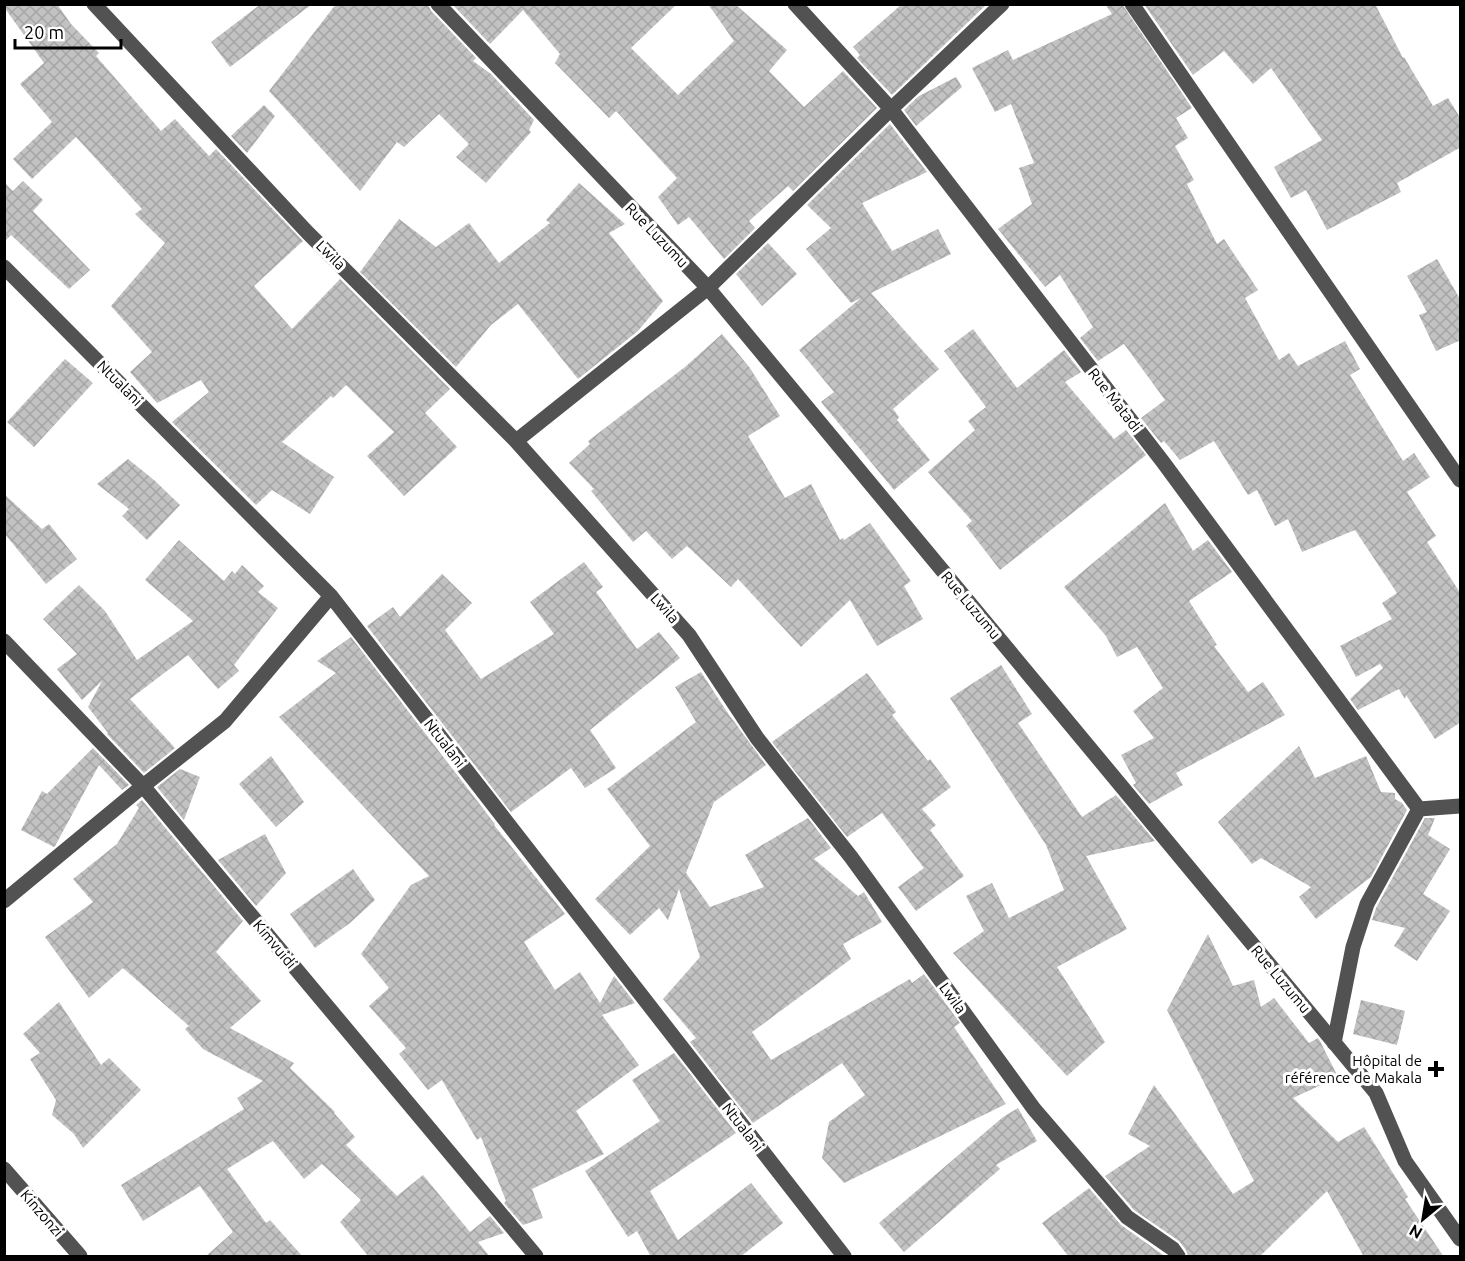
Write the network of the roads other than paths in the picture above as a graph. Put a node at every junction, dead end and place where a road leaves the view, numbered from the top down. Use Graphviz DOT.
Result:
graph roads {
  1 [pos="94,4"];
  2 [pos="438,4"];
  3 [pos="795,4"];
  4 [pos="1002,4"];
  5 [pos="1132,4"];
  6 [pos="891,109"];
  7 [pos="4,267"];
  8 [pos="708,288"];
  9 [pos="516,441"];
  10 [pos="1461,480"];
  11 [pos="331,596"];
  12 [pos="4,641"];
  13 [pos="143,786"];
  14 [pos="1461,806"];
  15 [pos="1419,809"];
  16 [pos="4,901"];
  17 [pos="1334,1043"];
  18 [pos="4,1169"];
  19 [pos="1461,1239"];
  20 [pos="80,1257"];
  21 [pos="536,1257"];
  22 [pos="844,1257"];
  23 [pos="1178,1257"];
  1 -- 9 [label="street, Lwila"];
  2 -- 8 [label="street, Rue Luzumu"];
  3 -- 6 [label="street, Rue Matadi"];
  4 -- 6 [label="street"];
  5 -- 10 [label="street"];
  6 -- 8 [label="street"];
  6 -- 15 [label="street, Rue Matadi"];
  7 -- 11 [label="street, Ntualani"];
  8 -- 9 [label="street"];
  8 -- 17 [label="street, Rue Luzumu"];
  9 -- 23 [label="street, Lwila"];
  11 -- 13 [label="street"];
  11 -- 22 [label="street, Ntualani"];
  12 -- 13 [label="street, Kimvuidi"];
  13 -- 16 [label="street"];
  13 -- 21 [label="street, Kimvuidi"];
  14 -- 15 [label="street"];
  15 -- 17 [label="street"];
  17 -- 19 [label="street, Rue Luzumu"];
  18 -- 20 [label="street, Kinzonzi"];
}
